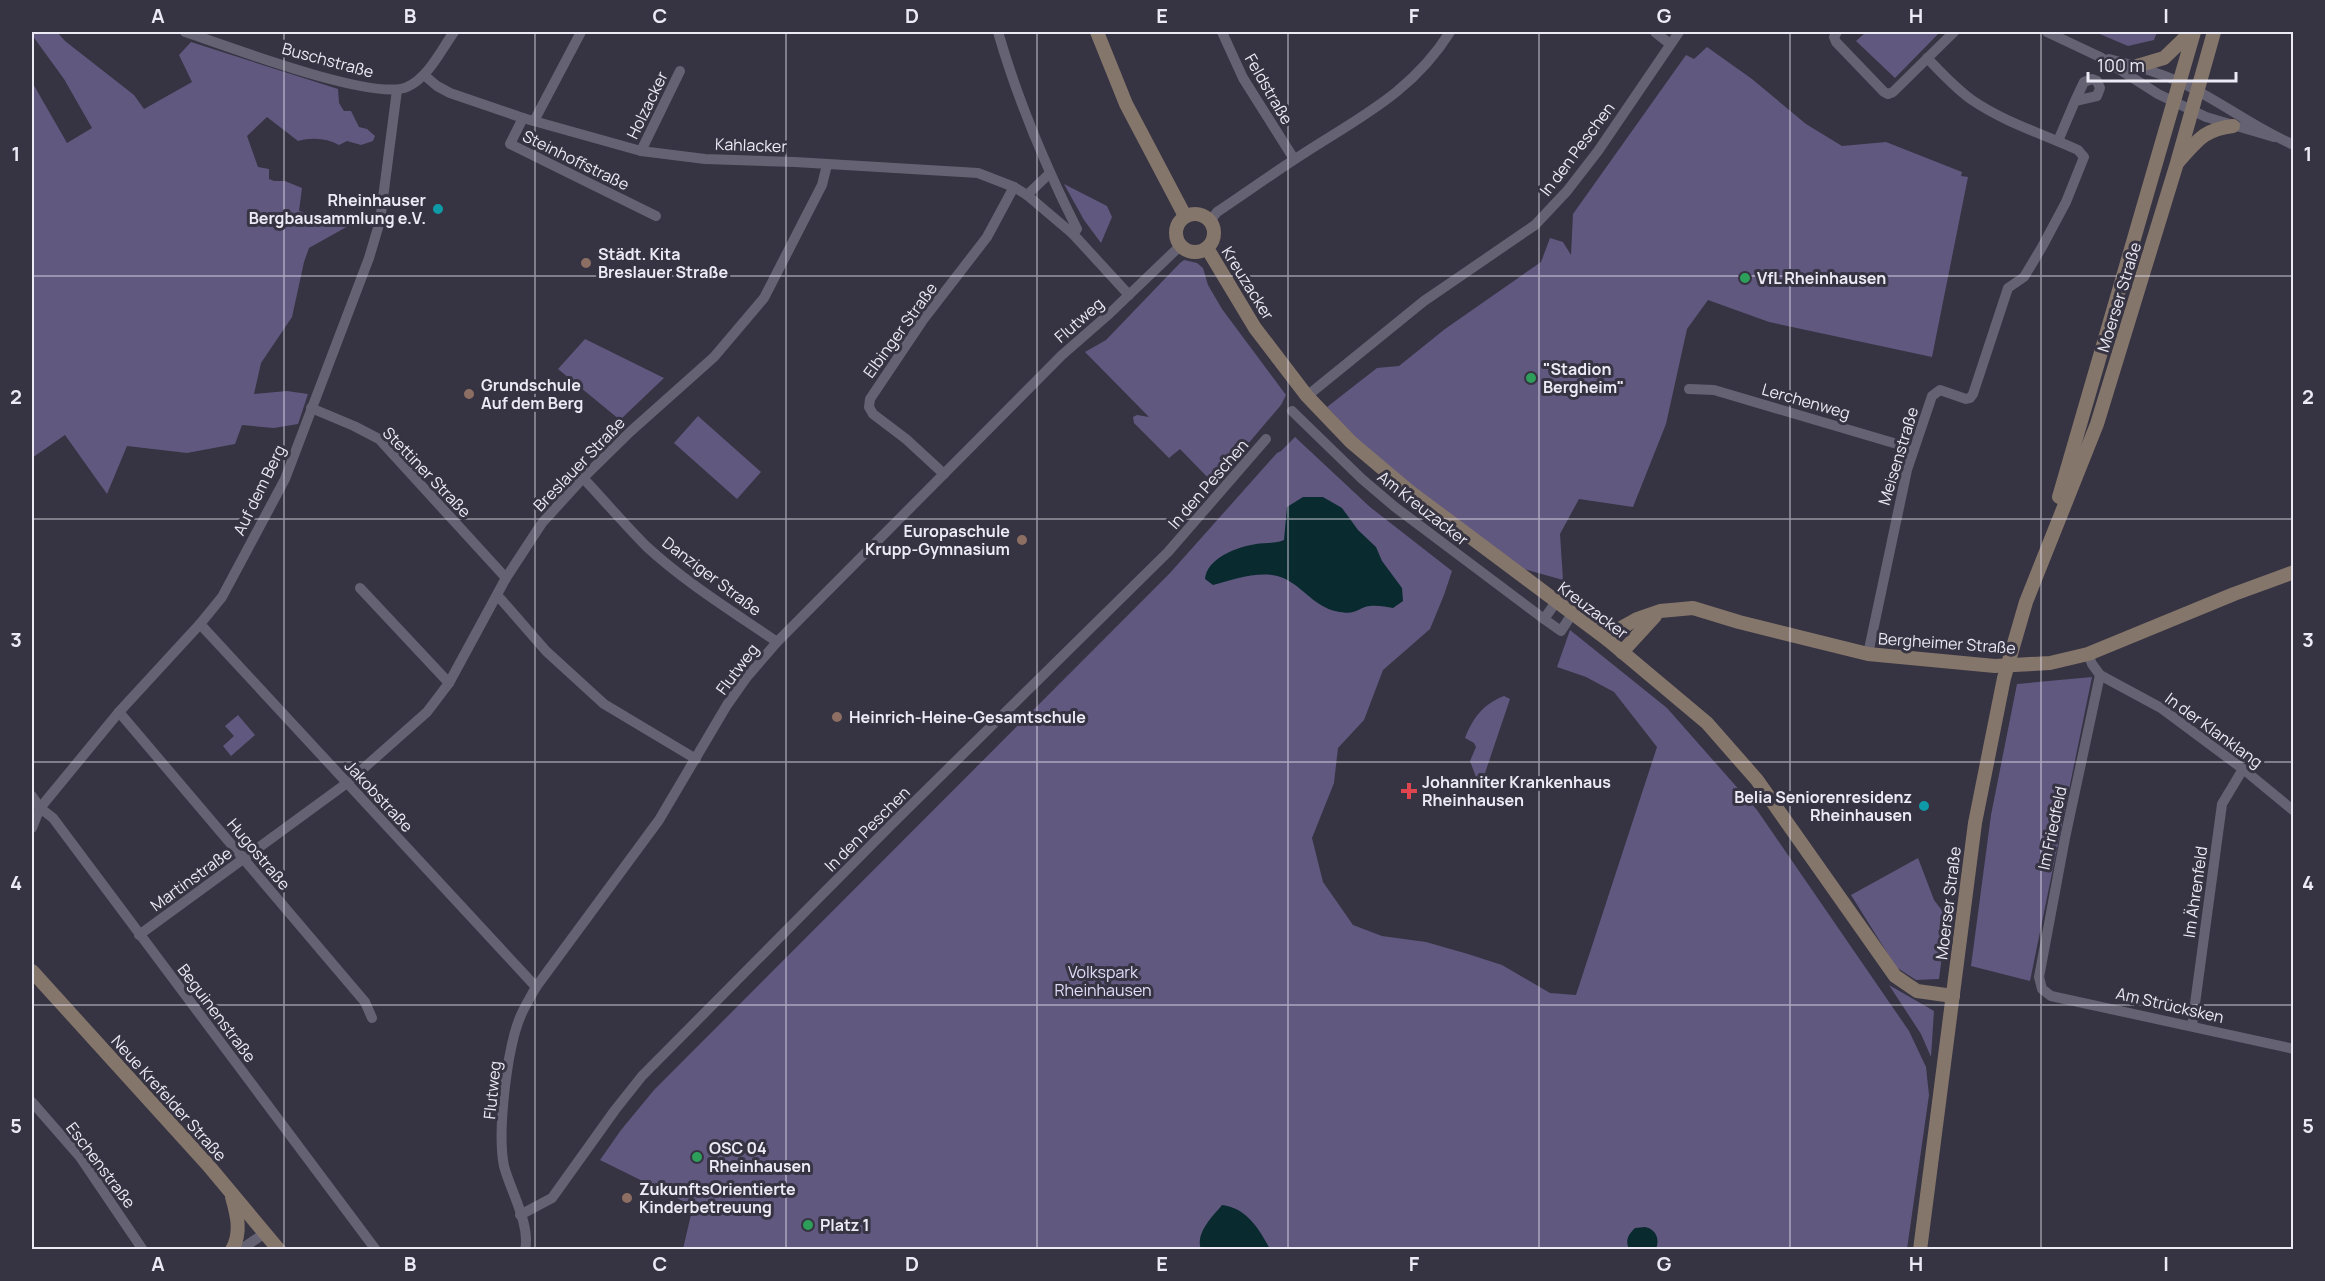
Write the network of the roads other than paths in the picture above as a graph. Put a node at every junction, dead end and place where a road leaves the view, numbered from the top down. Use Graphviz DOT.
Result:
graph roads {
  1 [pos="185,32"];
  2 [pos="454,32"];
  3 [pos="581,32"];
  4 [pos="998,32"];
  5 [pos="1097,32"];
  6 [pos="1222,32"];
  7 [pos="1450,32"];
  8 [pos="1655,32"];
  9 [pos="1679,32"];
  10 [pos="1837,32"];
  11 [pos="1954,32"];
  12 [pos="2047,32"];
  13 [pos="2193,32"];
  14 [pos="2214,32"];
  15 [pos="1670,44"];
  16 [pos="1927,57"];
  17 [pos="2100,57"];
  18 [pos="2138,66"];
  19 [pos="680,71"];
  20 [pos="424,75"];
  21 [pos="2180,82"];
  22 [pos="397,90"];
  23 [pos="2196,91"];
  24 [pos="2075,101"];
  25 [pos="2174,101"];
  26 [pos="2191,110"];
  27 [pos="529,120"];
  28 [pos="2234,126"];
  29 [pos="2274,137"];
  30 [pos="2058,141"];
  31 [pos="2294,145"];
  32 [pos="641,152"];
  33 [pos="1294,159"];
  34 [pos="2177,163"];
  35 [pos="827,165"];
  36 [pos="1049,174"];
  37 [pos="1014,187"];
  38 [pos="1027,195"];
  39 [pos="656,216"];
  40 [pos="1185,216"];
  41 [pos="1210,221"];
  42 [pos="1073,234"];
  43 [pos="1181,245"];
  44 [pos="1207,248"];
  45 [pos="1129,295"];
  46 [pos="1689,389"];
  47 [pos="1307,396"];
  48 [pos="311,408"];
  49 [pos="1292,411"];
  50 [pos="1266,439"];
  51 [pos="1914,449"];
  52 [pos="944,474"];
  53 [pos="583,478"];
  54 [pos="2040,566"];
  55 [pos="2294,572"];
  56 [pos="506,578"];
  57 [pos="360,588"];
  58 [pos="498,596"];
  59 [pos="1556,602"];
  60 [pos="1660,611"];
  61 [pos="1572,614"];
  62 [pos="1544,619"];
  63 [pos="200,624"];
  64 [pos="1608,640"];
  65 [pos="777,642"];
  66 [pos="1622,652"];
  67 [pos="1868,654"];
  68 [pos="2088,654"];
  69 [pos="2008,666"];
  70 [pos="2100,675"];
  71 [pos="449,684"];
  72 [pos="119,712"];
  73 [pos="696,759"];
  74 [pos="2243,769"];
  75 [pos="347,783"];
  76 [pos="32,796"];
  77 [pos="40,808"];
  78 [pos="2294,811"];
  79 [pos="32,828"];
  80 [pos="243,859"];
  81 [pos="139,935"];
  82 [pos="32,971"];
  83 [pos="536,987"];
  84 [pos="2042,989"];
  85 [pos="1953,996"];
  86 [pos="372,1018"];
  87 [pos="2192,1026"];
  88 [pos="2294,1049"];
  89 [pos="32,1102"];
  90 [pos="231,1192"];
  91 [pos="520,1215"];
  92 [pos="265,1233"];
  93 [pos="143,1250"];
  94 [pos="232,1250"];
  95 [pos="240,1250"];
  96 [pos="279,1250"];
  97 [pos="376,1250"];
  98 [pos="525,1250"];
  99 [pos="1920,1250"];
  1 -- 22 [label="street, Buschstraße"];
  2 -- 20 [label="street"];
  3 -- 27 [label="street"];
  4 -- 36 [label="street"];
  5 -- 40 [label="main road"];
  6 -- 33 [label="street, Feldstraße"];
  7 -- 33 [label="street"];
  8 -- 15 [label="street"];
  9 -- 15 [label="street, In den Peschen"];
  10 -- 16 [label="street"];
  11 -- 16 [label="street"];
  12 -- 17 [label="street"];
  13 -- 18 [label="main road"];
  13 -- 21 [label="main road, Moerser Straße"];
  14 -- 23 [label="main road, Moerser Straße"];
  15 -- 47 [label="street, In den Peschen"];
  16 -- 30 [label="street"];
  17 -- 18 [label="street"];
  17 -- 25 [label="street"];
  18 -- 21 [label="street"];
  19 -- 32 [label="street, Holzacker"];
  20 -- 22 [label="street"];
  20 -- 27 [label="street, Kahlacker"];
  21 -- 23 [label="street"];
  21 -- 25 [label="main road, Moerser Straße"];
  22 -- 48 [label="street, Auf dem Berg"];
  23 -- 26 [label="main road, Moerser Straße"];
  23 -- 29 [label="street"];
  24 -- 30 [label="street"];
  25 -- 26 [label="street"];
  25 -- 54 [label="main road, Moerser Straße"];
  26 -- 28 [label="street"];
  26 -- 34 [label="main road, Moerser Straße"];
  27 -- 32 [label="street, Kahlacker"];
  27 -- 39 [label="street, Steinhoffstraße"];
  28 -- 29 [label="street"];
  28 -- 34 [label="main road"];
  29 -- 31 [label="street"];
  30 -- 51 [label="street, Meisenstraße"];
  32 -- 35 [label="street, Kahlacker"];
  33 -- 41 [label="street"];
  34 -- 54 [label="main road, Moerser Straße"];
  35 -- 37 [label="street, Kahlacker"];
  35 -- 53 [label="street, Breslauer Straße"];
  36 -- 38 [label="street"];
  36 -- 42 [label="street, Kahlacker"];
  37 -- 38 [label="street, Kahlacker"];
  37 -- 52 [label="street, Elbinger Straße"];
  38 -- 42 [label="street, Kahlacker"];
  40 -- 41 [label="main road"];
  40 -- 43 [label="main road"];
  41 -- 44 [label="main road, Kreuzacker"];
  42 -- 45 [label="street, Kahlacker"];
  43 -- 44 [label="main road, Kreuzacker"];
  43 -- 45 [label="street, Flutweg"];
  44 -- 47 [label="main road, Kreuzacker"];
  45 -- 52 [label="street, Flutweg"];
  46 -- 51 [label="street, Lerchenweg"];
  47 -- 59 [label="main road, Kreuzacker"];
  48 -- 56 [label="street, Stettiner Straße"];
  48 -- 63 [label="street, Auf dem Berg"];
  49 -- 62 [label="street, Am Kreuzacker"];
  50 -- 91 [label="street, In den Peschen"];
  51 -- 67 [label="street, Meisenstraße"];
  52 -- 65 [label="street, Flutweg"];
  53 -- 56 [label="street, Breslauer Straße"];
  53 -- 65 [label="street, Danziger Straße"];
  54 -- 69 [label="main road, Moerser Straße"];
  55 -- 68 [label="main road, Bergheimer Straße"];
  56 -- 58 [label="street, Breslauer Straße"];
  57 -- 71 [label="street"];
  58 -- 71 [label="street, Breslauer Straße"];
  58 -- 73 [label="street"];
  59 -- 61 [label="main road, Kreuzacker"];
  59 -- 62 [label="street"];
  60 -- 64 [label="main road, Bergheimer Straße"];
  60 -- 66 [label="main road"];
  60 -- 67 [label="main road, Bergheimer Straße"];
  61 -- 62 [label="street, Am Kreuzacker"];
  61 -- 64 [label="main road, Kreuzacker"];
  63 -- 72 [label="street, Auf dem Berg"];
  63 -- 75 [label="street, Jakobstraße"];
  64 -- 66 [label="main road, Kreuzacker"];
  65 -- 73 [label="street, Flutweg"];
  66 -- 85 [label="main road, Kreuzacker"];
  67 -- 69 [label="main road, Bergheimer Straße"];
  68 -- 69 [label="main road, Bergheimer Straße"];
  68 -- 70 [label="street"];
  69 -- 85 [label="main road, Moerser Straße"];
  70 -- 74 [label="street, In der Klanklang"];
  70 -- 84 [label="street, Im Friedfeld"];
  71 -- 75 [label="street, Breslauer Straße"];
  72 -- 77 [label="street, Auf dem Berg"];
  72 -- 80 [label="street, Hugostraße"];
  73 -- 83 [label="street, Flutweg"];
  74 -- 78 [label="street, In der Klanklang"];
  74 -- 87 [label="street, Im Ährenfeld"];
  75 -- 80 [label="street, Martinstraße"];
  75 -- 83 [label="street, Jakobstraße"];
  76 -- 77 [label="street, Beguinenstraße"];
  77 -- 79 [label="street, Auf dem Berg"];
  77 -- 81 [label="street, Beguinenstraße"];
  80 -- 81 [label="street, Martinstraße"];
  80 -- 86 [label="street, Hugostraße"];
  81 -- 97 [label="street, Beguinenstraße"];
  82 -- 90 [label="main road, Neue Krefelder Straße"];
  83 -- 91 [label="street, Flutweg"];
  84 -- 87 [label="street, Am Strücksken"];
  85 -- 99 [label="main road, Moerser Straße"];
  87 -- 88 [label="street, Am Strücksken"];
  89 -- 93 [label="street, Eschenstraße"];
  90 -- 92 [label="main road, Neue Krefelder Straße"];
  90 -- 94 [label="main road"];
  91 -- 98 [label="street"];
  92 -- 95 [label="street"];
  92 -- 96 [label="main road, Neue Krefelder Straße"];
}
